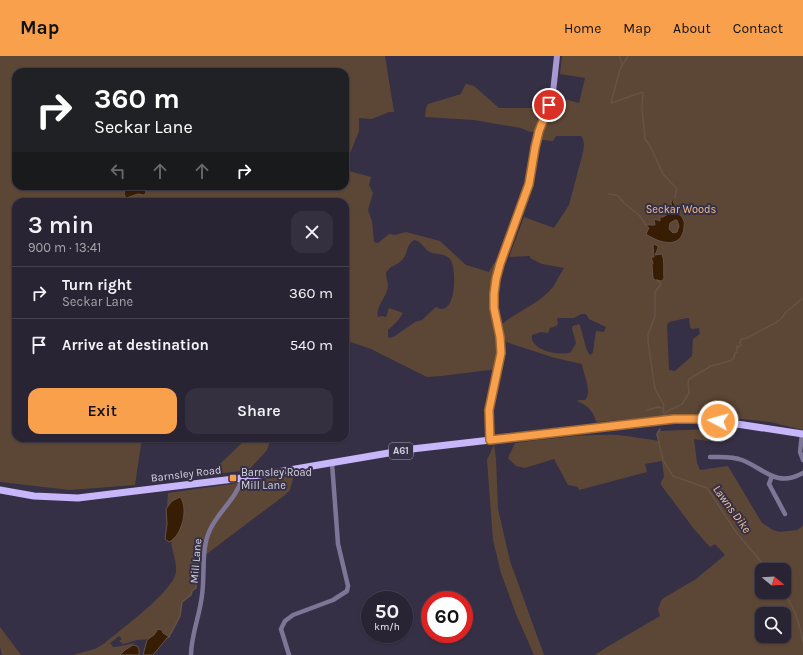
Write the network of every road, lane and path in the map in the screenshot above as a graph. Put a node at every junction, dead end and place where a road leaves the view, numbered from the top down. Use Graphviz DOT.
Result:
graph roads {
  1 [pos="557,56"];
  2 [pos="803,434"];
  3 [pos="490,440"];
  4 [pos="710,457"];
  5 [pos="803,460"];
  6 [pos="332,463"];
  7 [pos="803,473"];
  8 [pos="772,476"];
  9 [pos="242,478"];
  10 [pos="0,490"];
  11 [pos="785,514"];
  12 [pos="191,655"];
  13 [pos="289,655"];
  1 -- 3 [label="street"];
  2 -- 3 [label="main road, Barnsley Road / A61"];
  2 -- 5 [label="street"];
  3 -- 6 [label="main road, Barnsley Road / A61"];
  4 -- 8 [label="street"];
  6 -- 9 [label="main road, Barnsley Road / A61"];
  6 -- 13 [label="street"];
  7 -- 8 [label="street"];
  8 -- 11 [label="street"];
  9 -- 10 [label="main road, Barnsley Road / A61"];
  9 -- 12 [label="street, Mill Lane"];
}
